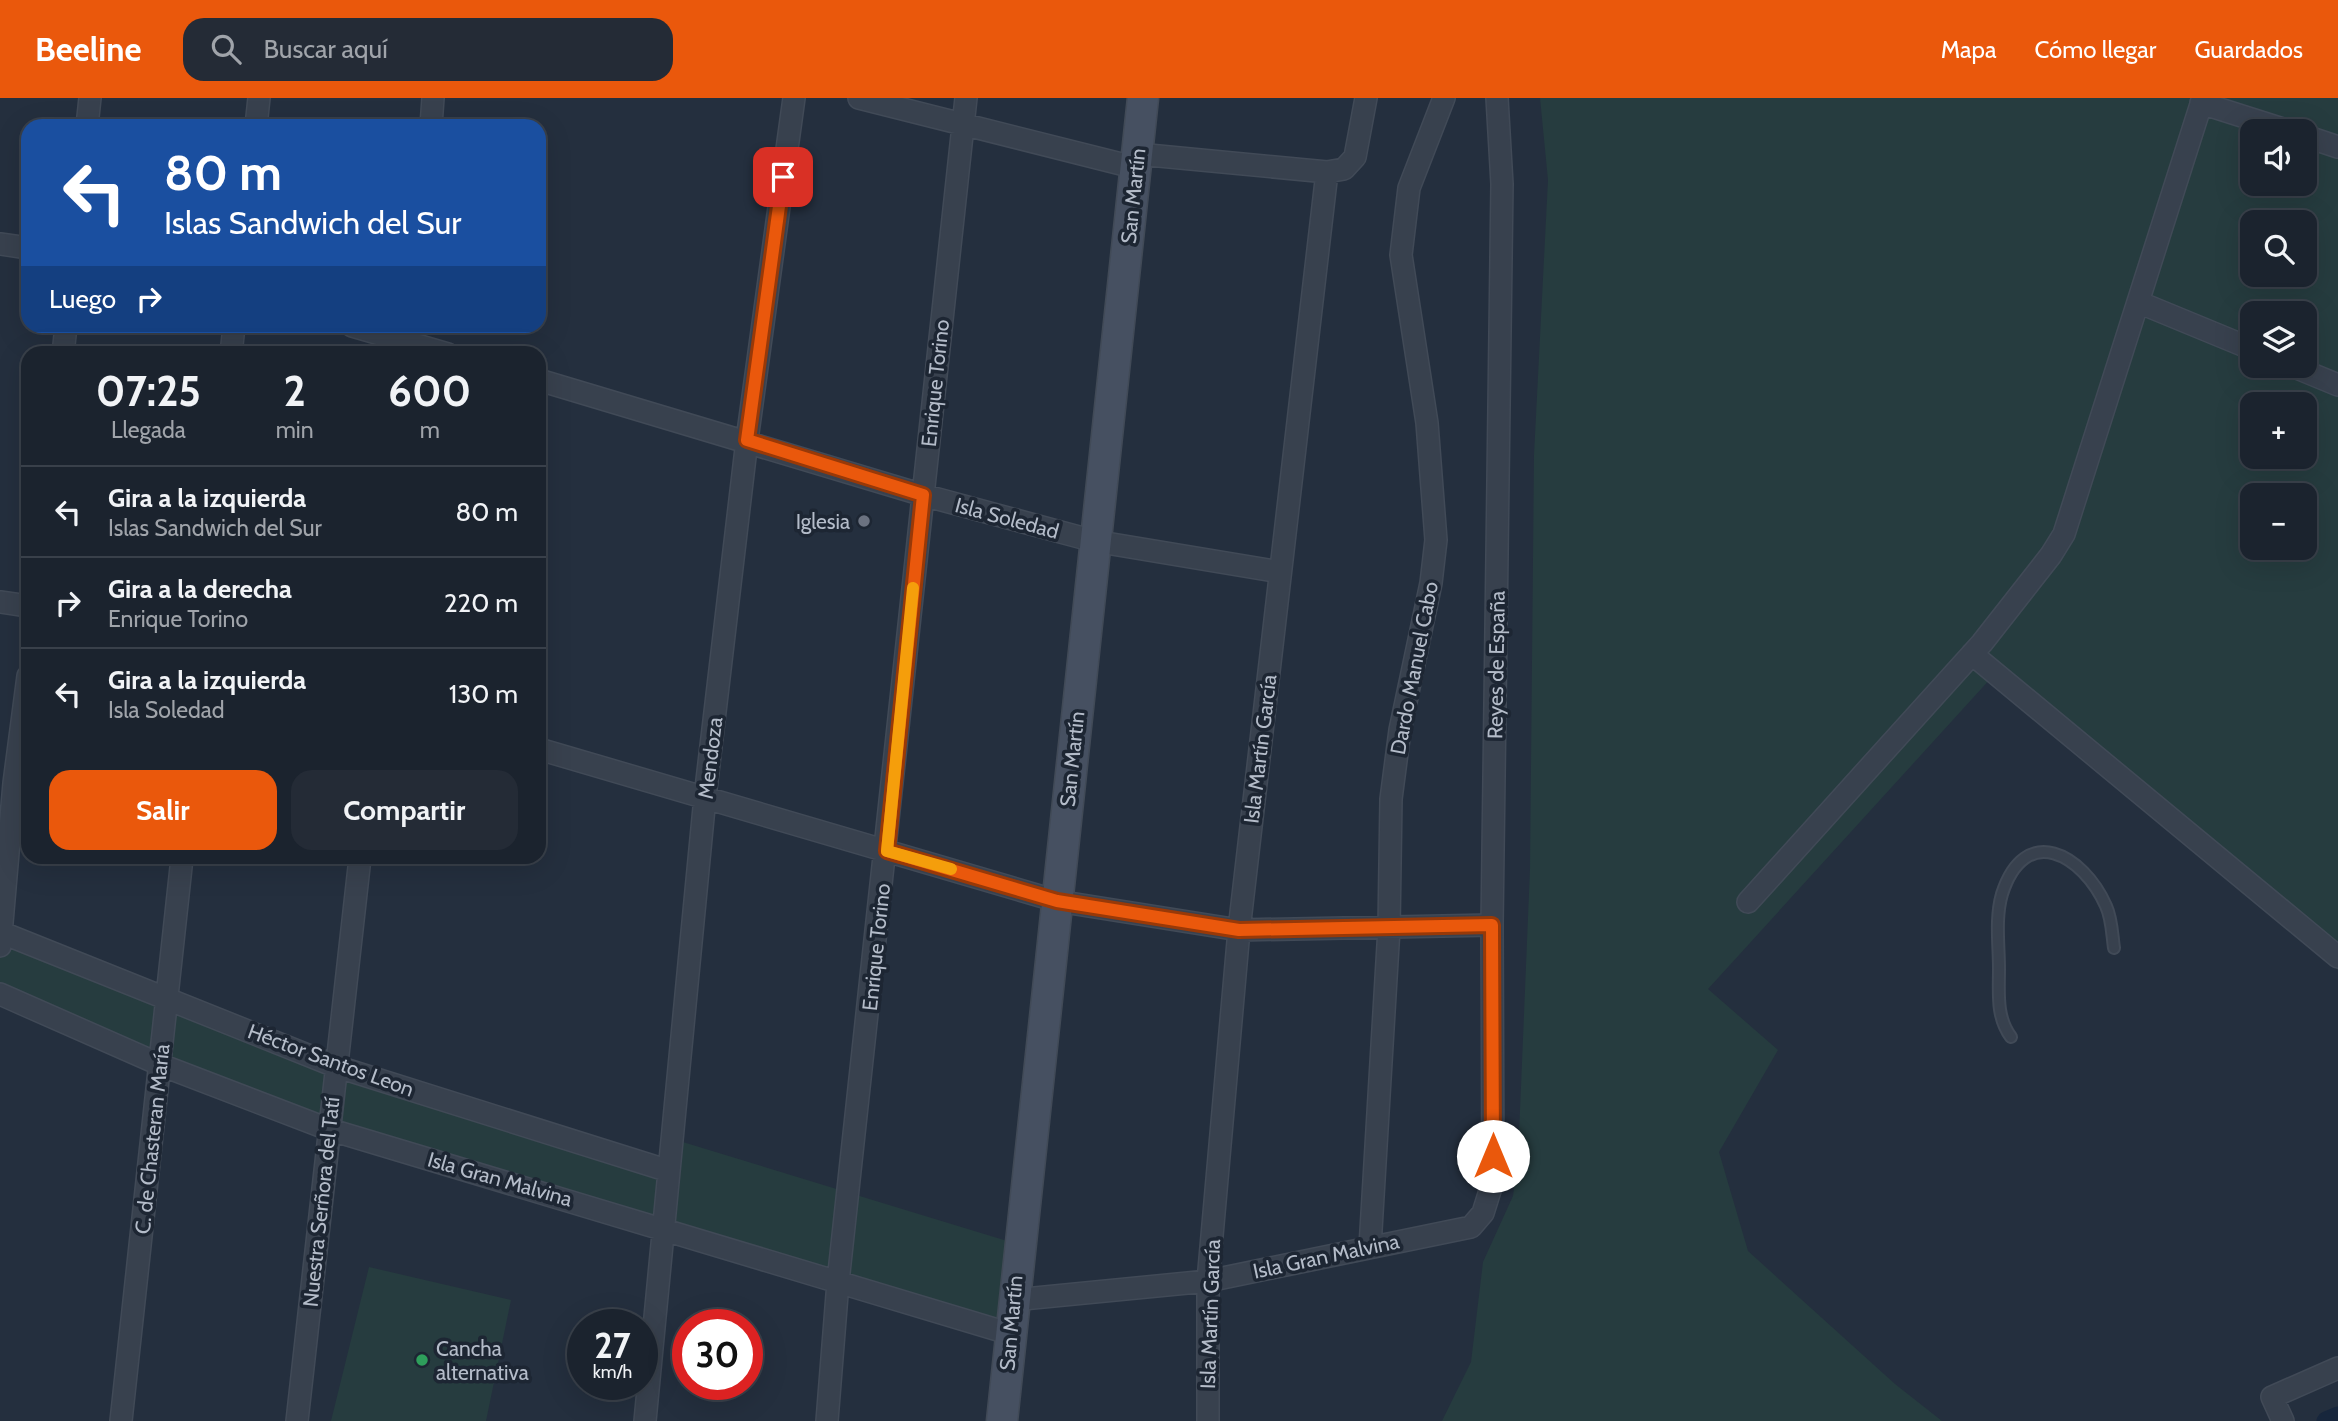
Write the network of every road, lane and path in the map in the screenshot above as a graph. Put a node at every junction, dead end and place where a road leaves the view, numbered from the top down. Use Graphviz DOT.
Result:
graph roads {
  1 [pos="90,98"];
  2 [pos="260,98"];
  3 [pos="433,98"];
  4 [pos="793,98"];
  5 [pos="859,98"];
  6 [pos="966,98"];
  7 [pos="1143,98"];
  8 [pos="1366,98"];
  9 [pos="1444,98"];
  10 [pos="1497,98"];
  11 [pos="2202,100"];
  12 [pos="88,119"];
  13 [pos="257,119"];
  14 [pos="432,119"];
  15 [pos="2256,119"];
  16 [pos="963,123"];
  17 [pos="2317,140"];
  18 [pos="2338,147"];
  19 [pos="1137,161"];
  20 [pos="1327,172"];
  21 [pos="0,244"];
  22 [pos="21,247"];
  23 [pos="2138,302"];
  24 [pos="380,333"];
  25 [pos="409,340"];
  26 [pos="2240,344"];
  27 [pos="2317,376"];
  28 [pos="546,382"];
  29 [pos="2338,385"];
  30 [pos="747,440"];
  31 [pos="923,495"];
  32 [pos="1094,541"];
  33 [pos="1280,572"];
  34 [pos="0,601"];
  35 [pos="21,605"];
  36 [pos="1972,654"];
  37 [pos="21,730"];
  38 [pos="546,751"];
  39 [pos="705,797"];
  40 [pos="887,851"];
  41 [pos="181,864"];
  42 [pos="359,864"];
  43 [pos="1057,901"];
  44 [pos="1748,902"];
  45 [pos="1492,925"];
  46 [pos="1390,928"];
  47 [pos="1239,930"];
  48 [pos="1,937"];
  49 [pos="2114,948"];
  50 [pos="2338,957"];
  51 [pos="0,994"];
  52 [pos="168,997"];
  53 [pos="2011,1037"];
  54 [pos="160,1065"];
  55 [pos="335,1066"];
  56 [pos="328,1129"];
  57 [pos="669,1171"];
  58 [pos="663,1227"];
  59 [pos="1471,1227"];
  60 [pos="1370,1247"];
  61 [pos="1208,1280"];
  62 [pos="838,1282"];
  63 [pos="1013,1300"];
  64 [pos="1011,1334"];
  65 [pos="2338,1368"];
  66 [pos="121,1421"];
  67 [pos="297,1421"];
  68 [pos="645,1421"];
  69 [pos="827,1421"];
  70 [pos="1002,1421"];
  71 [pos="1208,1421"];
  72 [pos="2283,1421"];
  1 -- 12 [label="street"];
  2 -- 13 [label="street"];
  3 -- 14 [label="street"];
  4 -- 30 [label="street, Mendoza"];
  5 -- 16 [label="street"];
  6 -- 16 [label="street, Enrique Torino"];
  7 -- 19 [label="main road, San Martín"];
  8 -- 20 [label="street"];
  9 -- 46 [label="street, Dardo Manuel Cabo"];
  10 -- 45 [label="street, Reyes de España"];
  11 -- 15 [label="street"];
  11 -- 23 [label="street"];
  16 -- 19 [label="street"];
  16 -- 31 [label="street, Enrique Torino"];
  17 -- 18 [label="street"];
  19 -- 20 [label="street"];
  19 -- 32 [label="main road, San Martín"];
  20 -- 33 [label="street, Isla Martín García"];
  21 -- 22 [label="street"];
  23 -- 26 [label="street"];
  23 -- 36 [label="street"];
  24 -- 25 [label="street"];
  27 -- 29 [label="street"];
  28 -- 30 [label="street, Isla Soledad"];
  30 -- 31 [label="street, Isla Soledad"];
  30 -- 39 [label="street, Mendoza"];
  31 -- 32 [label="street, Isla Soledad"];
  31 -- 40 [label="street, Enrique Torino"];
  32 -- 33 [label="street, Isla Soledad"];
  32 -- 43 [label="main road, San Martín"];
  33 -- 47 [label="street, Isla Martín García"];
  34 -- 35 [label="street"];
  36 -- 44 [label="street"];
  36 -- 50 [label="street"];
  37 -- 48 [label="street"];
  38 -- 39 [label="street"];
  39 -- 40 [label="street"];
  39 -- 57 [label="street, Mendoza"];
  40 -- 43 [label="street"];
  40 -- 62 [label="street, Enrique Torino"];
  41 -- 52 [label="street, C. de Chasteran María"];
  42 -- 55 [label="street, Nuestra Serñora del Tatí"];
  43 -- 47 [label="street"];
  43 -- 63 [label="main road, San Martín"];
  45 -- 46 [label="street"];
  45 -- 59 [label="street, Reyes de España"];
  46 -- 47 [label="street"];
  46 -- 60 [label="street, Dardo Manuel Cabo"];
  47 -- 61 [label="street, Isla Martín García"];
  48 -- 52 [label="street, Héctor Santos Leon"];
  49 -- 53 [label="lane"];
  51 -- 54 [label="street, Isla Gran Malvina"];
  52 -- 54 [label="street, C. de Chasteran María"];
  52 -- 55 [label="street, Héctor Santos Leon"];
  54 -- 56 [label="street, Isla Gran Malvina"];
  54 -- 66 [label="street, C. de Chasteran María"];
  55 -- 56 [label="street, Nuestra Serñora del Tatí"];
  55 -- 57 [label="street, Héctor Santos Leon"];
  56 -- 58 [label="street, Isla Gran Malvina"];
  56 -- 67 [label="street, Nuestra Serñora del Tatí"];
  57 -- 58 [label="street, Mendoza"];
  58 -- 62 [label="street, Isla Gran Malvina"];
  58 -- 68 [label="street, Mendoza"];
  59 -- 60 [label="street, Isla Gran Malvina"];
  60 -- 61 [label="street, Isla Gran Malvina"];
  61 -- 63 [label="street, Isla Gran Malvina"];
  61 -- 71 [label="street, Isla Martín García"];
  62 -- 64 [label="street, Isla Gran Malvina"];
  62 -- 69 [label="street, Enrique Torino"];
  63 -- 64 [label="main road, San Martín"];
  64 -- 70 [label="main road, San Martín"];
  65 -- 72 [label="street"];
}
